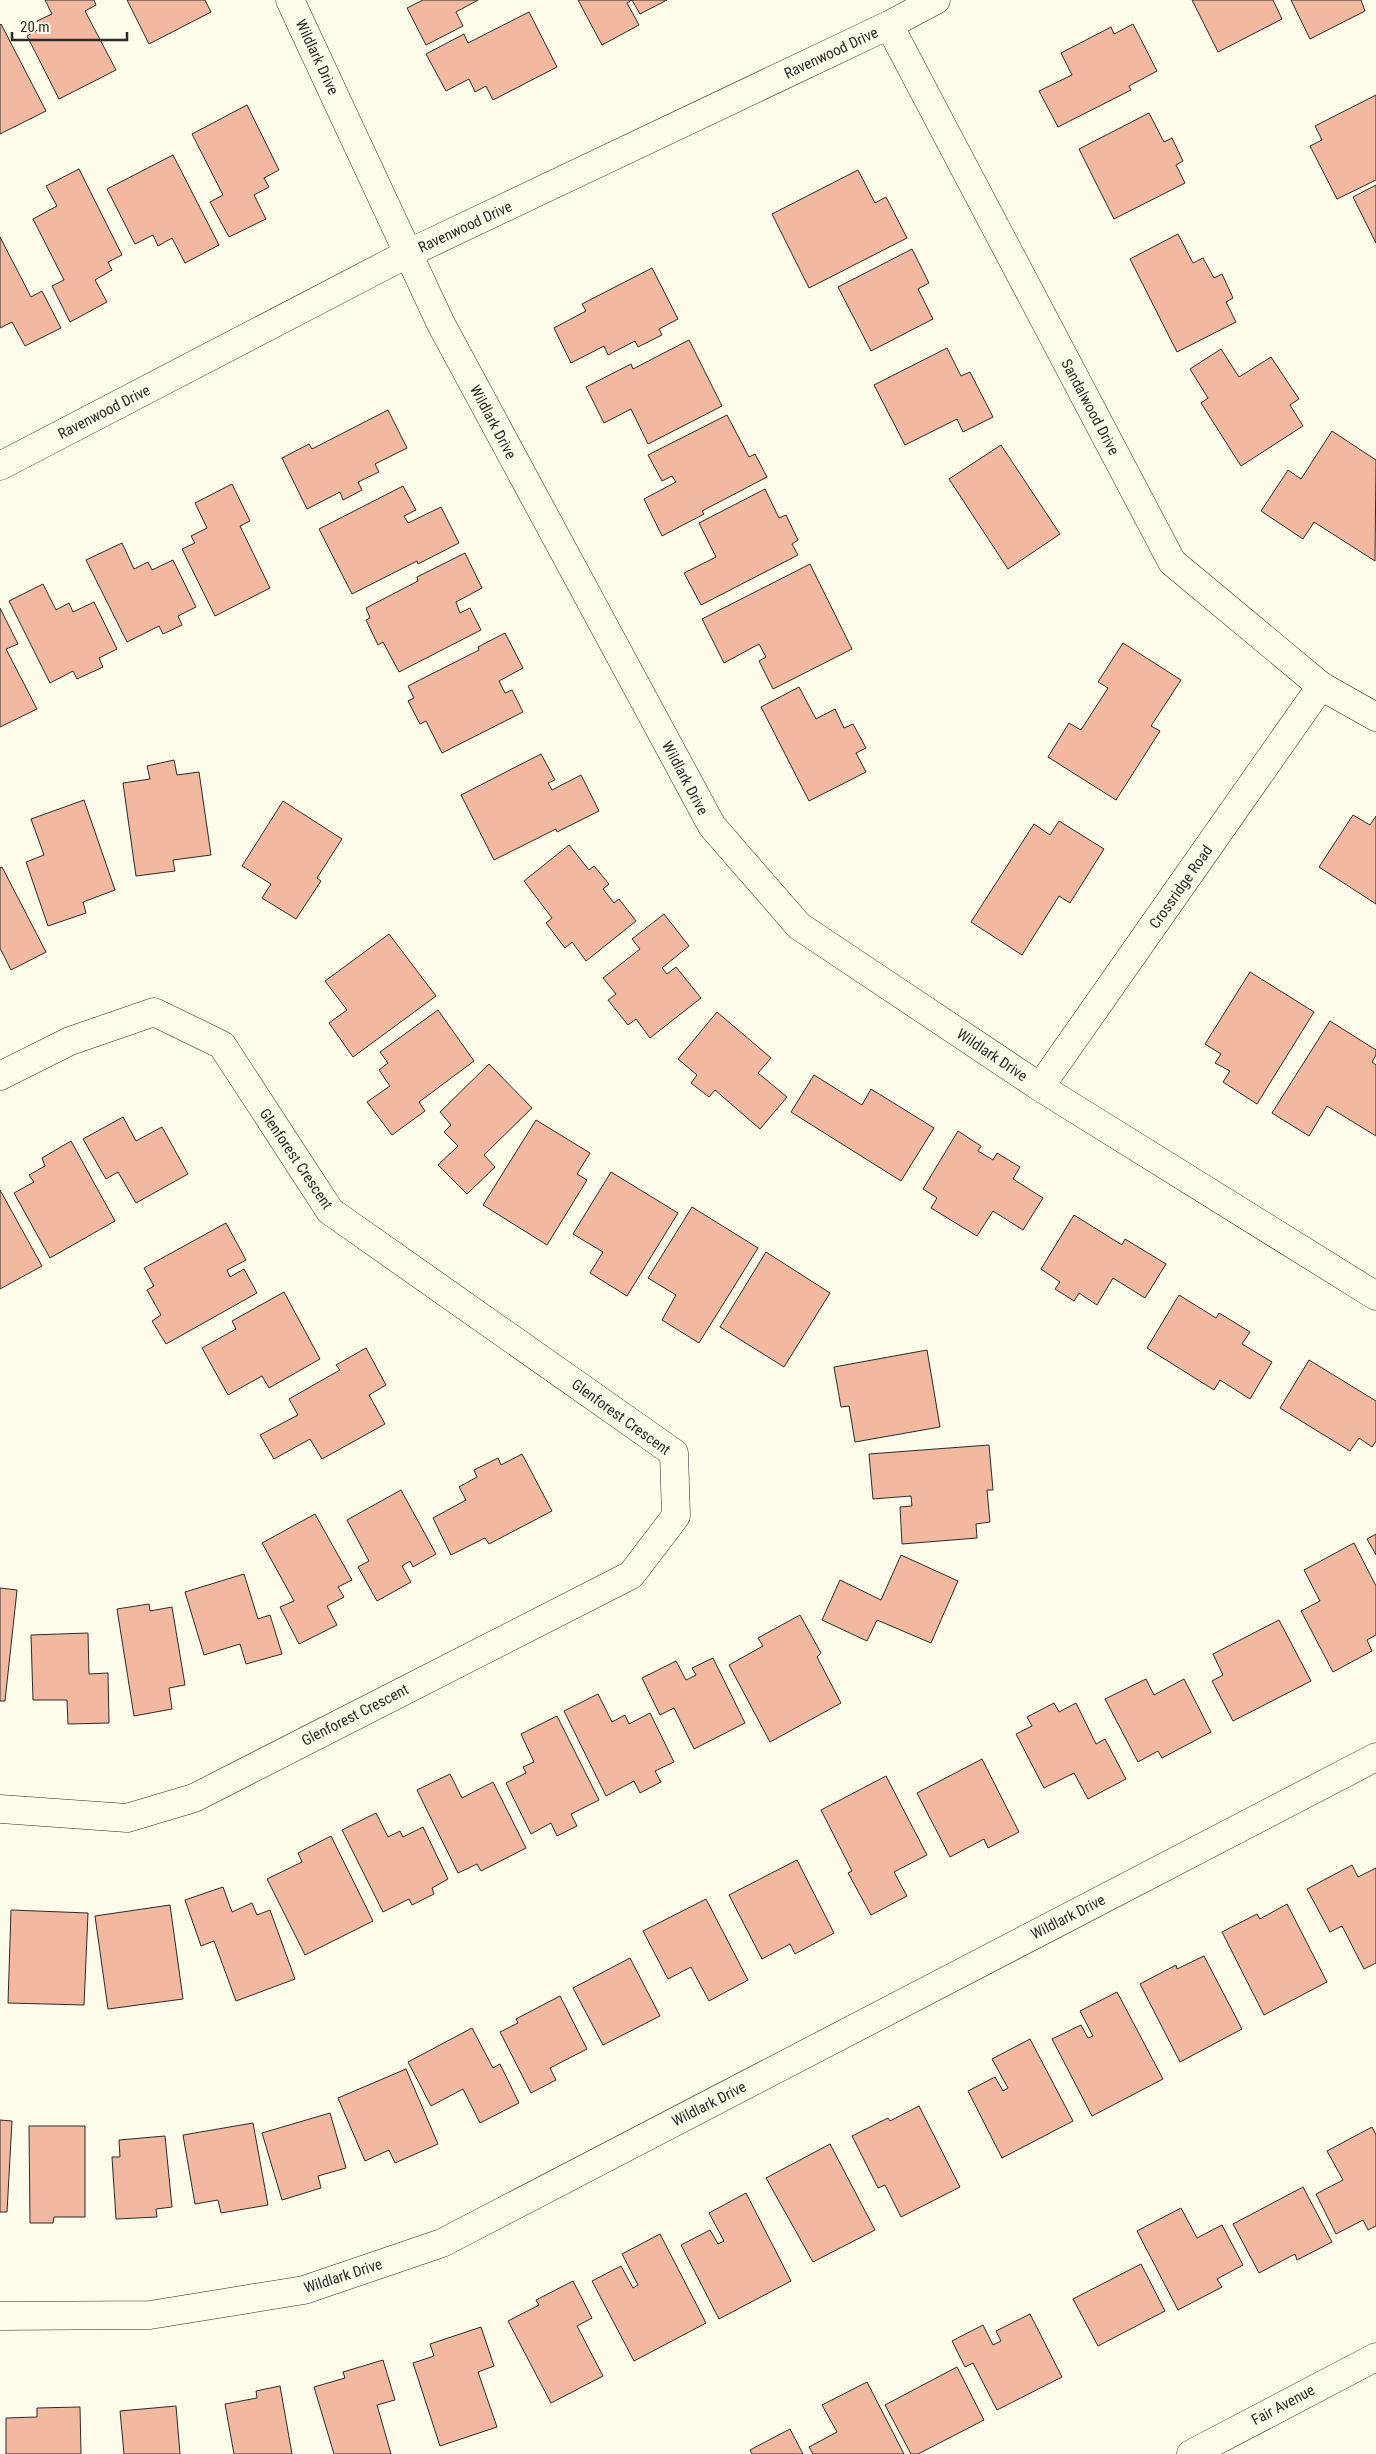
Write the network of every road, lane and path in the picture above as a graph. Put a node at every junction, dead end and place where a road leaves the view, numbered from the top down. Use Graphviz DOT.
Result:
graph roads {
  1 [pos="290,0"];
  2 [pos="936,0"];
  3 [pos="889,25"];
  4 [pos="407,254"];
  5 [pos="0,466"];
  6 [pos="1321,686"];
  7 [pos="1376,717"];
  8 [pos="0,1076"];
  9 [pos="1040,1087"];
  10 [pos="1376,1296"];
  11 [pos="1376,1757"];
  12 [pos="0,1809"];
  13 [pos="0,2316"];
  14 [pos="1376,2357"];
  15 [pos="1191,2454"];
  1 -- 4 [label="street, Wildlark Drive"];
  2 -- 3 [label="street, Ravenwood Drive"];
  3 -- 4 [label="street, Ravenwood Drive"];
  3 -- 6 [label="street, Sandalwood Drive"];
  4 -- 5 [label="street, Ravenwood Drive"];
  4 -- 9 [label="street, Wildlark Drive"];
  6 -- 7 [label="street, Sandalwood Drive"];
  6 -- 9 [label="street, Crossridge Road"];
  8 -- 12 [label="street, Glenforest Crescent"];
  9 -- 10 [label="street, Wildlark Drive"];
  11 -- 13 [label="street, Wildlark Drive"];
  14 -- 15 [label="street, Fair Avenue"];
}
